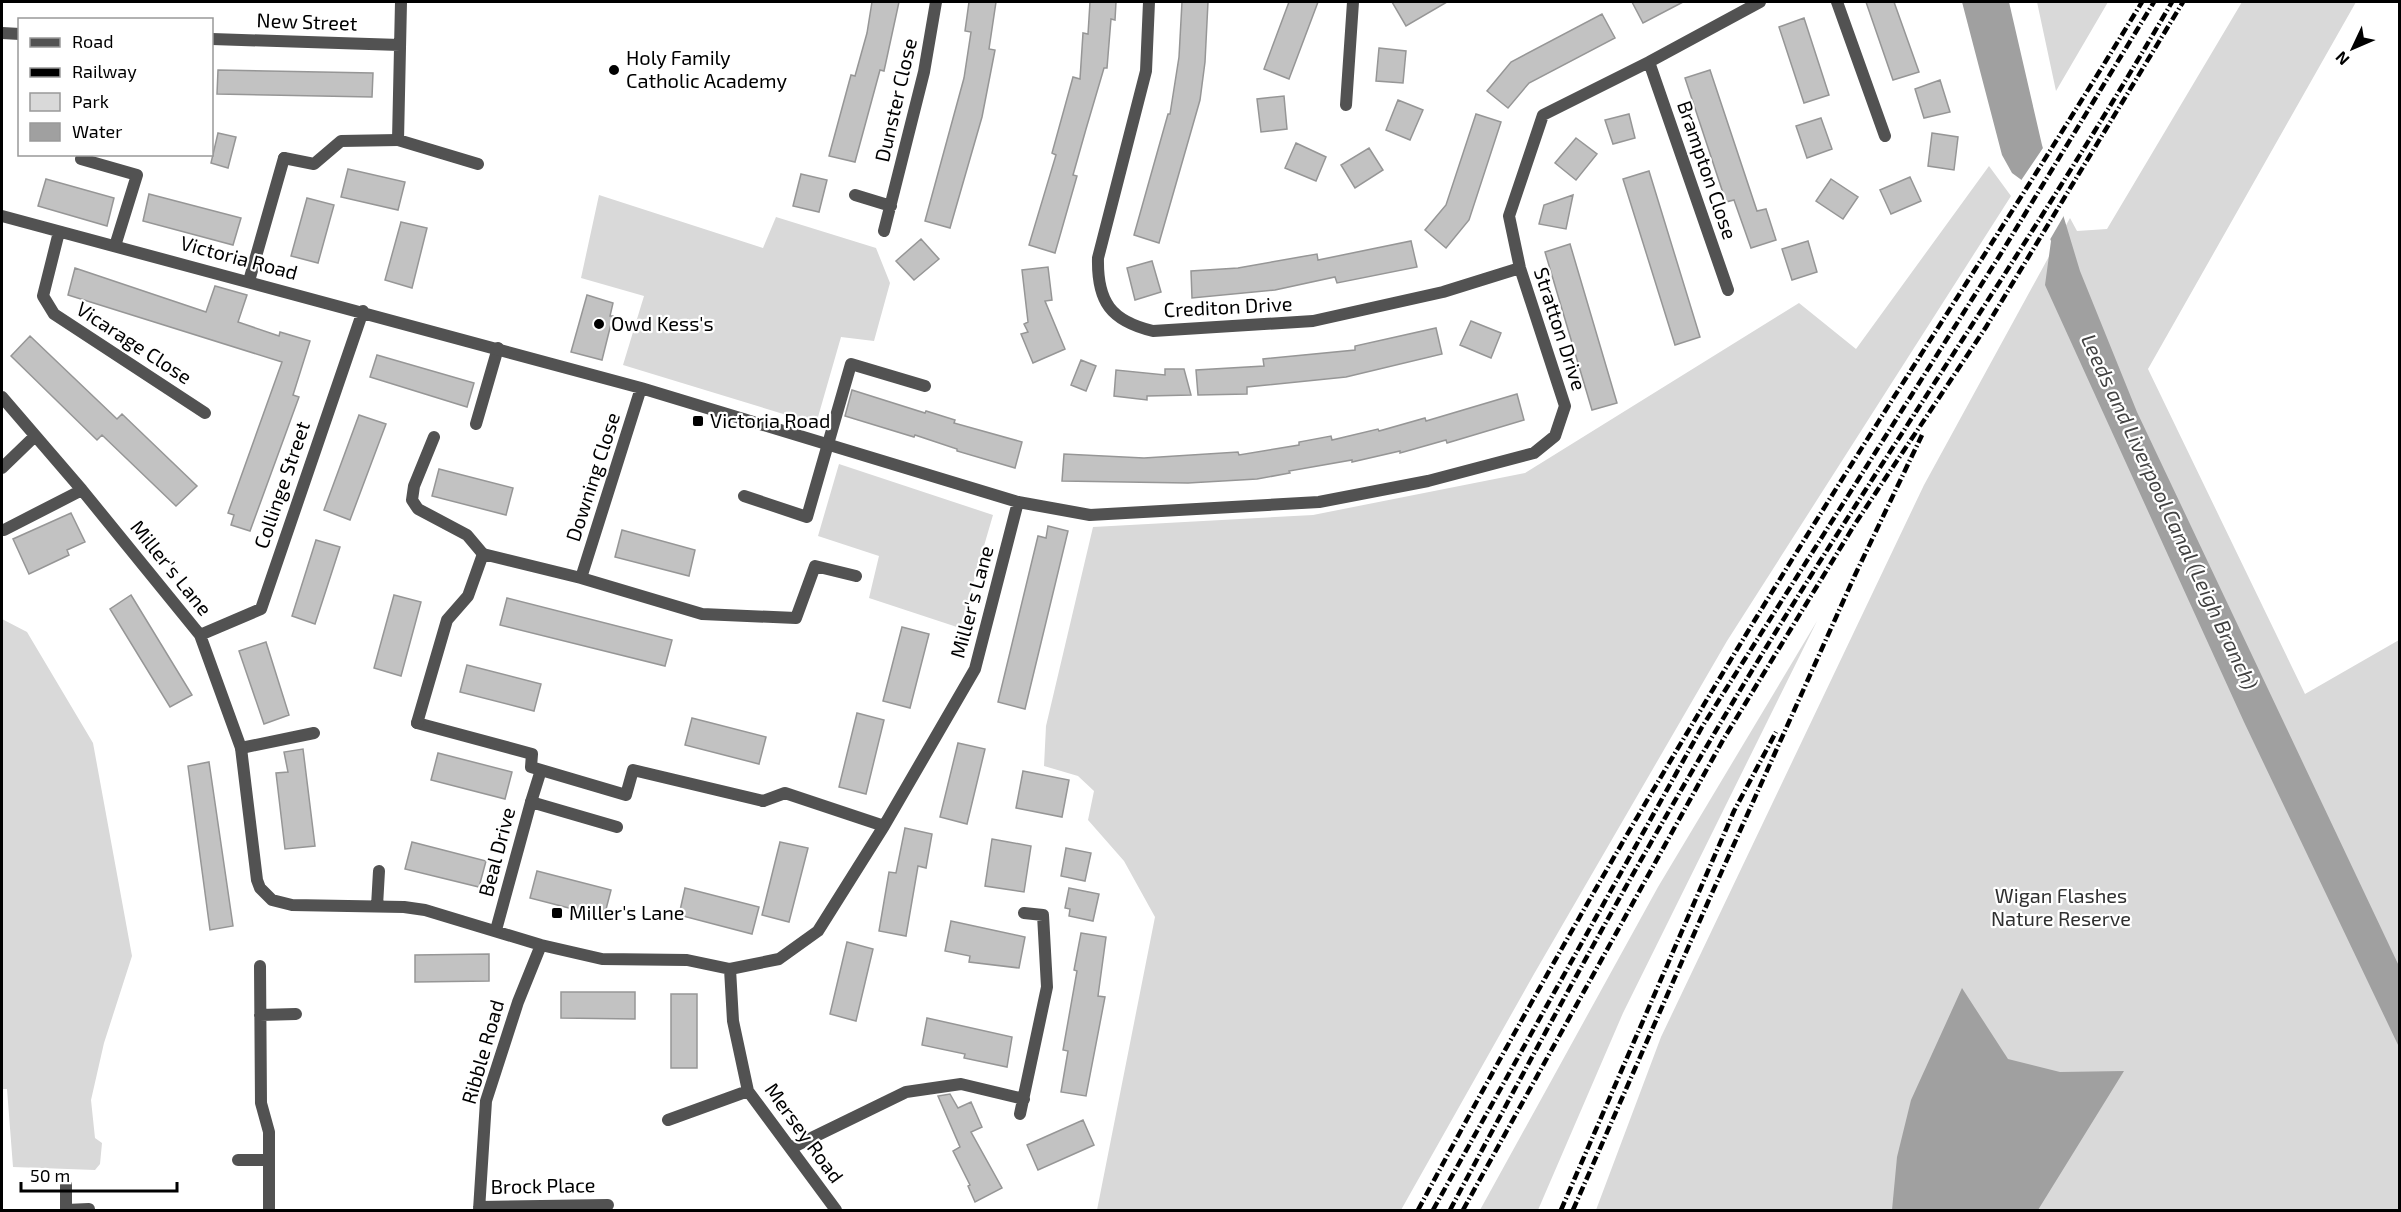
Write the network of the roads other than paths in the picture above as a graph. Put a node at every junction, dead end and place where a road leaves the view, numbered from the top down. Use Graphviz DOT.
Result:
graph roads {
  1 [pos="401,2"];
  2 [pos="936,2"];
  3 [pos="1149,2"];
  4 [pos="1353,2"];
  5 [pos="1760,2"];
  6 [pos="1837,2"];
  7 [pos="2,33"];
  8 [pos="18,34"];
  9 [pos="213,39"];
  10 [pos="400,45"];
  11 [pos="1649,62"];
  12 [pos="1346,105"];
  13 [pos="1885,136"];
  14 [pos="398,140"];
  15 [pos="81,159"];
  16 [pos="478,164"];
  17 [pos="855,195"];
  18 [pos="891,206"];
  19 [pos="2,216"];
  20 [pos="884,231"];
  21 [pos="59,232"];
  22 [pos="115,246"];
  23 [pos="1520,268"];
  24 [pos="249,281"];
  25 [pos="1728,290"];
  26 [pos="363,311"];
  27 [pos="498,348"];
  28 [pos="925,386"];
  29 [pos="641,388"];
  30 [pos="3,400"];
  31 [pos="205,413"];
  32 [pos="476,424"];
  33 [pos="33,437"];
  34 [pos="434,437"];
  35 [pos="828,444"];
  36 [pos="2,468"];
  37 [pos="82,490"];
  38 [pos="744,496"];
  39 [pos="1018,502"];
  40 [pos="4,530"];
  41 [pos="483,554"];
  42 [pos="856,576"];
  43 [pos="581,578"];
  44 [pos="200,635"];
  45 [pos="314,733"];
  46 [pos="241,748"];
  47 [pos="541,770"];
  48 [pos="531,802"];
  49 [pos="884,826"];
  50 [pos="617,827"];
  51 [pos="379,871"];
  52 [pos="377,906"];
  53 [pos="1024,913"];
  54 [pos="496,930"];
  55 [pos="541,945"];
  56 [pos="260,966"];
  57 [pos="730,969"];
  58 [pos="296,1014"];
  59 [pos="260,1015"];
  60 [pos="748,1091"];
  61 [pos="1024,1099"];
  62 [pos="1020,1114"];
  63 [pos="668,1120"];
  64 [pos="791,1148"];
  65 [pos="238,1160"];
  66 [pos="269,1160"];
  67 [pos="66,1185"];
  68 [pos="608,1204"];
  69 [pos="89,1209"];
  70 [pos="479,1209"];
  71 [pos="66,1210"];
  72 [pos="270,1210"];
  73 [pos="836,1210"];
  1 -- 10 [label="street"];
  2 -- 18 [label="street, Dunster Close"];
  3 -- 23 [label="street, Crediton Drive"];
  4 -- 12 [label="street"];
  5 -- 11 [label="street, Stratton Drive"];
  6 -- 13 [label="street"];
  7 -- 8 [label="street"];
  9 -- 10 [label="street, New Street"];
  10 -- 14 [label="street"];
  11 -- 23 [label="street, Stratton Drive"];
  11 -- 25 [label="street, Brampton Close"];
  14 -- 16 [label="street"];
  14 -- 24 [label="street"];
  15 -- 22 [label="street"];
  17 -- 18 [label="street"];
  18 -- 20 [label="street, Dunster Close"];
  19 -- 21 [label="street, Victoria Road"];
  21 -- 22 [label="street, Victoria Road"];
  21 -- 31 [label="street, Vicarage Close"];
  22 -- 24 [label="street, Victoria Road"];
  23 -- 39 [label="street, Stratton Drive"];
  24 -- 26 [label="street, Victoria Road"];
  26 -- 27 [label="street, Victoria Road"];
  26 -- 44 [label="street, Collinge Street"];
  27 -- 29 [label="street, Victoria Road"];
  27 -- 32 [label="street"];
  28 -- 35 [label="street"];
  29 -- 35 [label="street, Victoria Road"];
  29 -- 43 [label="street, Downing Close"];
  30 -- 33 [label="street, Miller's Lane"];
  33 -- 36 [label="street"];
  33 -- 37 [label="street, Miller's Lane"];
  34 -- 41 [label="street"];
  35 -- 38 [label="street"];
  35 -- 39 [label="street, Victoria Road"];
  37 -- 40 [label="street"];
  37 -- 44 [label="street, Miller's Lane"];
  39 -- 49 [label="street, Miller's Lane"];
  41 -- 43 [label="street"];
  41 -- 47 [label="street"];
  42 -- 43 [label="street"];
  44 -- 46 [label="street, Miller's Lane"];
  45 -- 46 [label="street"];
  46 -- 52 [label="street, Miller's Lane"];
  47 -- 48 [label="street"];
  47 -- 49 [label="street"];
  48 -- 50 [label="street, Beal Drive"];
  48 -- 54 [label="street, Beal Drive"];
  49 -- 57 [label="street, Miller's Lane"];
  51 -- 52 [label="street"];
  52 -- 54 [label="street, Miller's Lane"];
  53 -- 61 [label="street"];
  54 -- 55 [label="street, Miller's Lane"];
  55 -- 57 [label="street, Miller's Lane"];
  55 -- 70 [label="street, Ribble Road"];
  56 -- 59 [label="street"];
  57 -- 60 [label="street, Mersey Road"];
  58 -- 59 [label="street"];
  59 -- 66 [label="street"];
  60 -- 63 [label="street"];
  60 -- 64 [label="street, Mersey Road"];
  61 -- 62 [label="street"];
  61 -- 64 [label="street"];
  64 -- 73 [label="street, Mersey Road"];
  65 -- 66 [label="street"];
  66 -- 72 [label="street"];
  67 -- 71 [label="street"];
  68 -- 70 [label="street, Brock Place"];
  69 -- 71 [label="street"];
}
